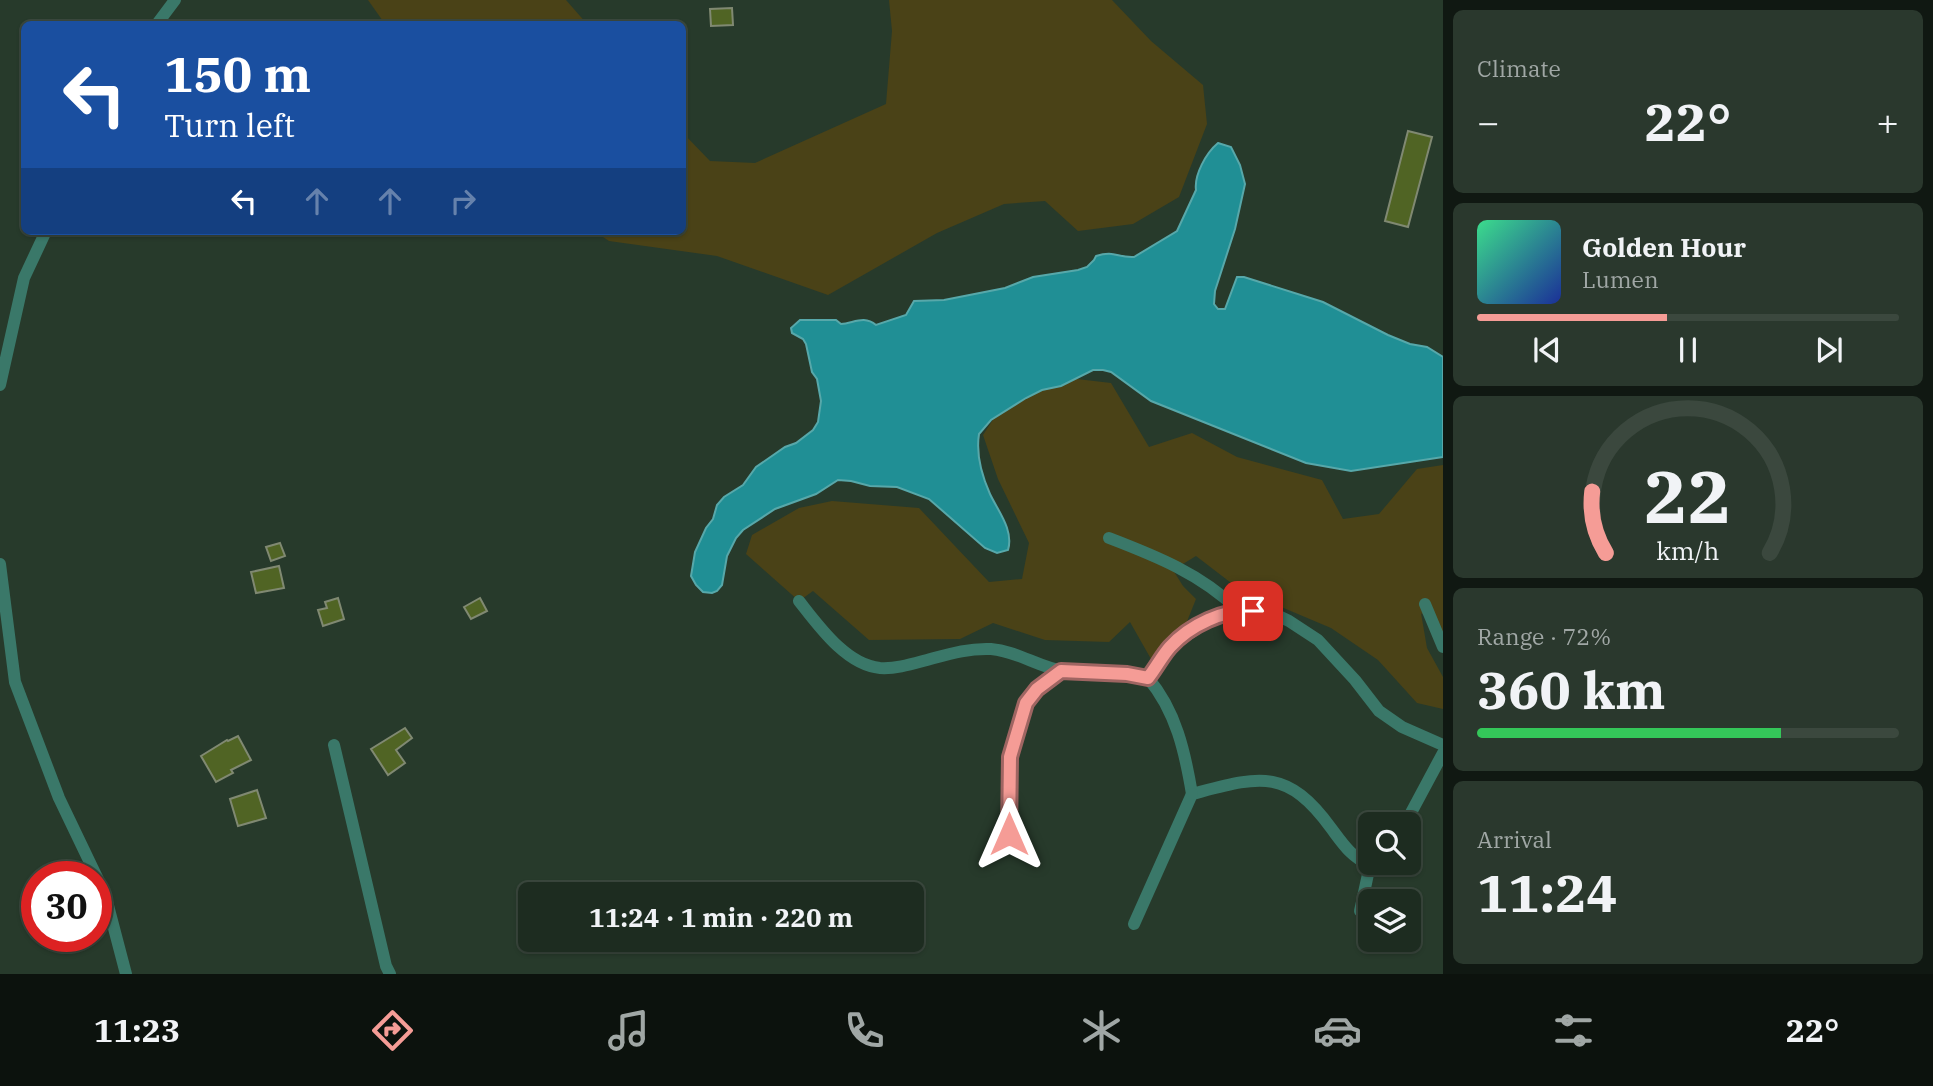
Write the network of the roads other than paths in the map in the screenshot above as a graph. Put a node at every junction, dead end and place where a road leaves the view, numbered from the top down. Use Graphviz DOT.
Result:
graph roads {
  1 [pos="175,0"];
  2 [pos="158,21"];
  3 [pos="44,235"];
  4 [pos="0,385"];
  5 [pos="1109,538"];
  6 [pos="0,564"];
  7 [pos="799,601"];
  8 [pos="1425,604"];
  9 [pos="1238,610"];
  10 [pos="1443,647"];
  11 [pos="6,662"];
  12 [pos="1061,671"];
  13 [pos="1148,678"];
  14 [pos="1443,745"];
  15 [pos="334,746"];
  16 [pos="1443,753"];
  17 [pos="1192,794"];
  18 [pos="1411,812"];
  19 [pos="1009,834"];
  20 [pos="1358,860"];
  21 [pos="1134,925"];
  22 [pos="126,974"];
  23 [pos="390,974"];
  1 -- 2 [label="street"];
  3 -- 4 [label="street"];
  5 -- 9 [label="street"];
  6 -- 11 [label="street"];
  7 -- 12 [label="street"];
  8 -- 10 [label="street"];
  9 -- 13 [label="street"];
  9 -- 14 [label="street"];
  11 -- 22 [label="street"];
  12 -- 13 [label="street"];
  12 -- 19 [label="street"];
  13 -- 17 [label="street"];
  15 -- 23 [label="street"];
  16 -- 18 [label="street"];
  17 -- 20 [label="street"];
  17 -- 21 [label="street"];
}
